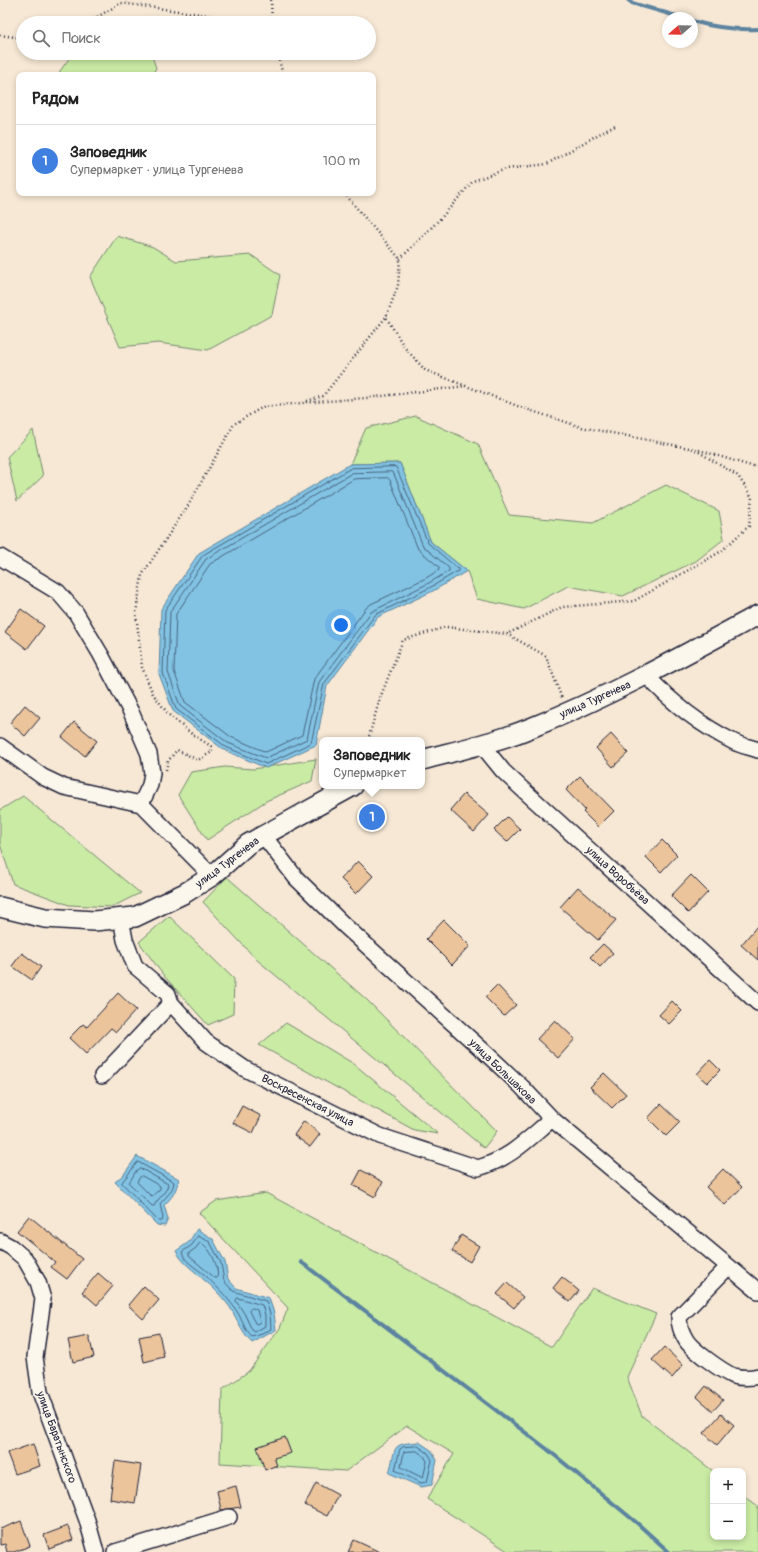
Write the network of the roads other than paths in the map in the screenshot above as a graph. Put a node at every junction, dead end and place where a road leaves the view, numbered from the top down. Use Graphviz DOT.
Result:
graph roads {
  1 [pos="0,557"];
  2 [pos="758,615"];
  3 [pos="647,676"];
  4 [pos="481,744"];
  5 [pos="0,746"];
  6 [pos="758,750"];
  7 [pos="425,759"];
  8 [pos="347,789"];
  9 [pos="141,804"];
  10 [pos="263,835"];
  11 [pos="212,876"];
  12 [pos="0,907"];
  13 [pos="121,918"];
  14 [pos="171,1003"];
  15 [pos="758,1003"];
  16 [pos="102,1076"];
  17 [pos="552,1119"];
  18 [pos="0,1241"];
  19 [pos="728,1266"];
  20 [pos="758,1291"];
  21 [pos="758,1376"];
  22 [pos="230,1517"];
  23 [pos="96,1552"];
  24 [pos="116,1552"];
  1 -- 9 [label="street"];
  2 -- 3 [label="street, улица Тургенева"];
  3 -- 4 [label="street, улица Тургенева"];
  3 -- 6 [label="street"];
  4 -- 7 [label="street, улица Тургенева"];
  4 -- 15 [label="street, улица Воробьёва"];
  5 -- 9 [label="street"];
  8 -- 10 [label="street, улица Тургенева"];
  9 -- 11 [label="street"];
  10 -- 11 [label="street, улица Тургенева"];
  10 -- 17 [label="street, улица Большакова"];
  11 -- 13 [label="street, улица Тургенева"];
  12 -- 13 [label="street, улица Тургенева"];
  13 -- 14 [label="street, Воскресенская улица"];
  14 -- 16 [label="street"];
  14 -- 17 [label="street, Воскресенская улица"];
  17 -- 19 [label="street, улица Большакова"];
  18 -- 23 [label="street, улица Баратынского"];
  19 -- 20 [label="street, улица Большакова"];
  19 -- 21 [label="street"];
  22 -- 24 [label="street"];
}
